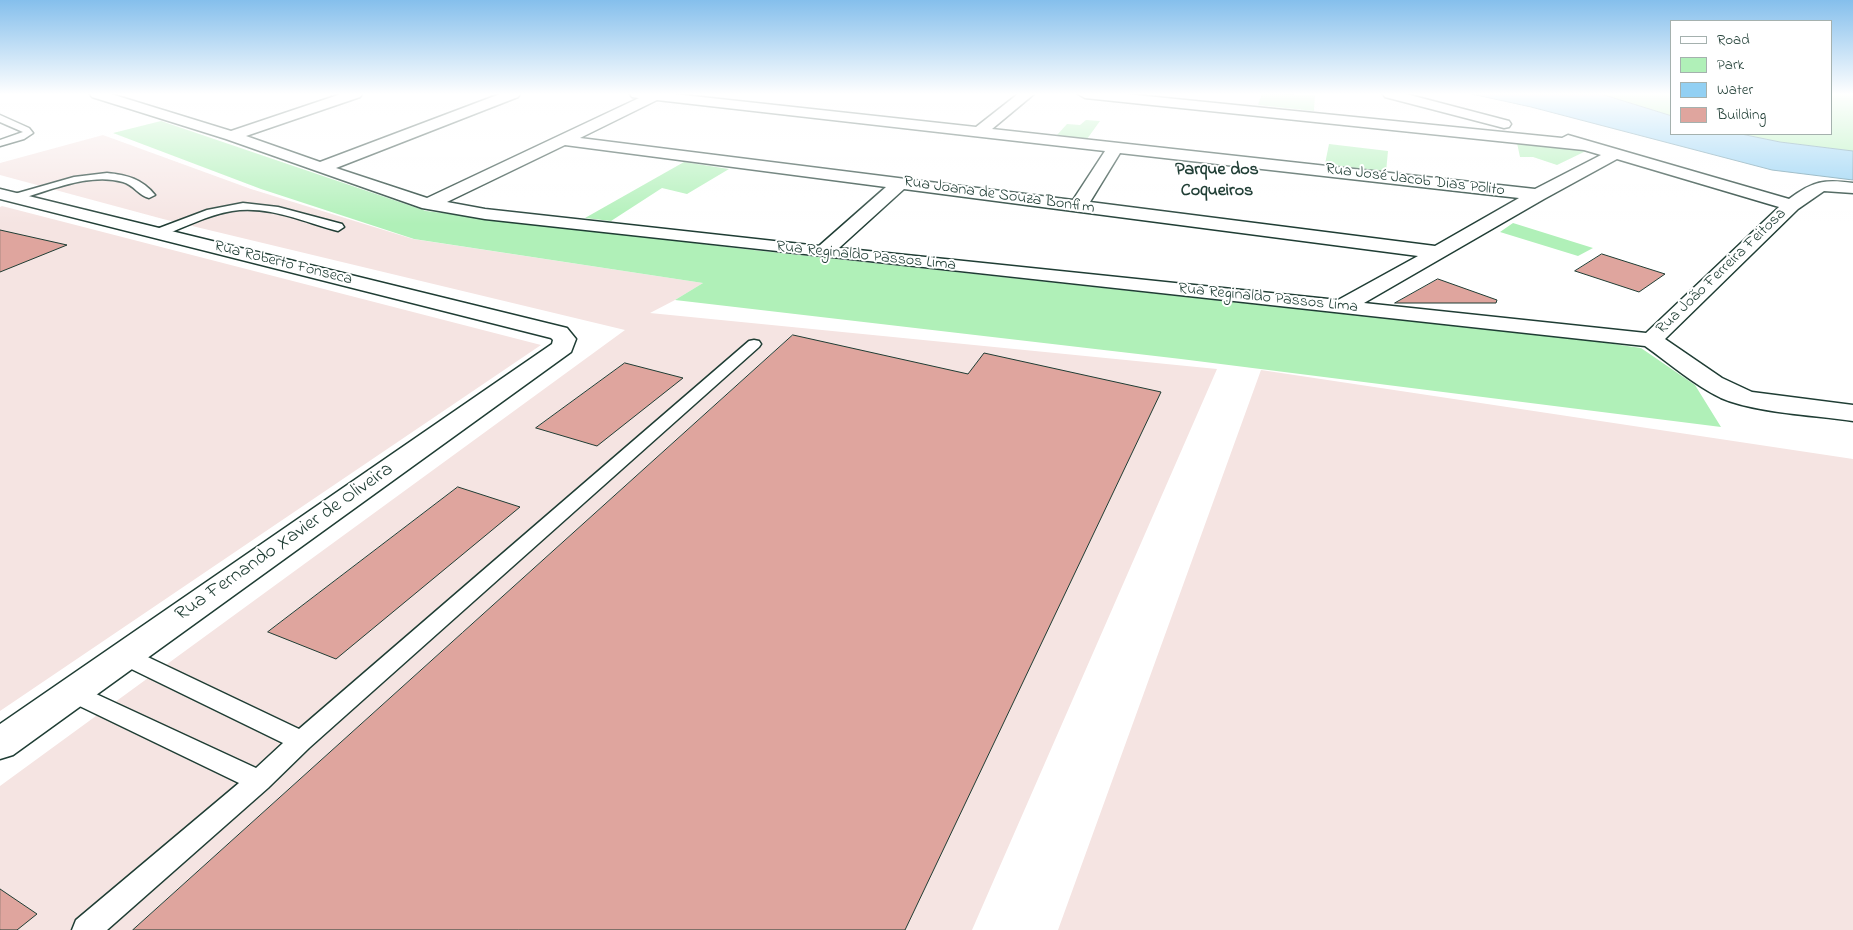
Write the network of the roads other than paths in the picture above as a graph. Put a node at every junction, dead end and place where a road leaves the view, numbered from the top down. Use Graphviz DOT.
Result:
graph roads {
  1 [pos="20,137"];
  2 [pos="235,137"];
  3 [pos="400,137"];
  4 [pos="568,137"];
  5 [pos="1034,137"];
  6 [pos="1504,137"];
  7 [pos="1555,137"];
  8 [pos="562,140"];
  9 [pos="0,144"];
  10 [pos="1584,145"];
  11 [pos="1116,147"];
  12 [pos="1615,154"];
  13 [pos="320,168"];
  14 [pos="900,183"];
  15 [pos="1853,188"];
  16 [pos="149,195"];
  17 [pos="1538,195"];
  18 [pos="5,198"];
  19 [pos="428,204"];
  20 [pos="1792,205"];
  21 [pos="1078,206"];
  22 [pos="338,227"];
  23 [pos="158,233"];
  24 [pos="823,252"];
  25 [pos="1436,252"];
  26 [pos="1342,307"];
  27 [pos="565,339"];
  28 [pos="1651,340"];
  29 [pos="754,344"];
  30 [pos="1853,413"];
  31 [pos="125,656"];
  32 [pos="73,693"];
  33 [pos="301,740"];
  34 [pos="0,744"];
  35 [pos="259,781"];
  36 [pos="86,930"];
  1 -- 9 [label="lane"];
  2 -- 13 [label="street, Rua Reginaldo Passos Lima"];
  3 -- 13 [label="street"];
  4 -- 8 [label="street"];
  5 -- 11 [label="street, Rua José Jacob Dias Polito"];
  6 -- 10 [label="street"];
  7 -- 10 [label="street"];
  8 -- 14 [label="street, Rua Joana de Souza Bonfim"];
  8 -- 19 [label="street"];
  10 -- 12 [label="street"];
  11 -- 17 [label="street, Rua José Jacob Dias Polito"];
  11 -- 21 [label="street"];
  12 -- 17 [label="street"];
  12 -- 20 [label="street"];
  13 -- 19 [label="street, Rua Reginaldo Passos Lima"];
  14 -- 21 [label="street, Rua Joana de Souza Bonfim"];
  14 -- 24 [label="street"];
  15 -- 20 [label="street, Rua João Ferreira Feitosa"];
  16 -- 18 [label="lane"];
  17 -- 25 [label="street"];
  18 -- 23 [label="street, Rua Roberto Fonseca"];
  19 -- 24 [label="street, Rua Reginaldo Passos Lima"];
  20 -- 28 [label="street, Rua João Ferreira Feitosa"];
  21 -- 25 [label="street, Rua Joana de Souza Bonfim"];
  22 -- 23 [label="lane"];
  23 -- 27 [label="street, Rua Roberto Fonseca"];
  24 -- 26 [label="street, Rua Reginaldo Passos Lima"];
  25 -- 26 [label="street"];
  26 -- 28 [label="street, Rua Reginaldo Passos Lima"];
  27 -- 31 [label="street, Rua Fernando Xavier de Oliveira"];
  28 -- 30 [label="street"];
  29 -- 33 [label="lane"];
  31 -- 32 [label="street, Rua Fernando Xavier de Oliveira"];
  31 -- 33 [label="lane"];
  32 -- 34 [label="street, Rua Fernando Xavier de Oliveira"];
  32 -- 35 [label="lane"];
  33 -- 35 [label="lane"];
  35 -- 36 [label="lane"];
}
